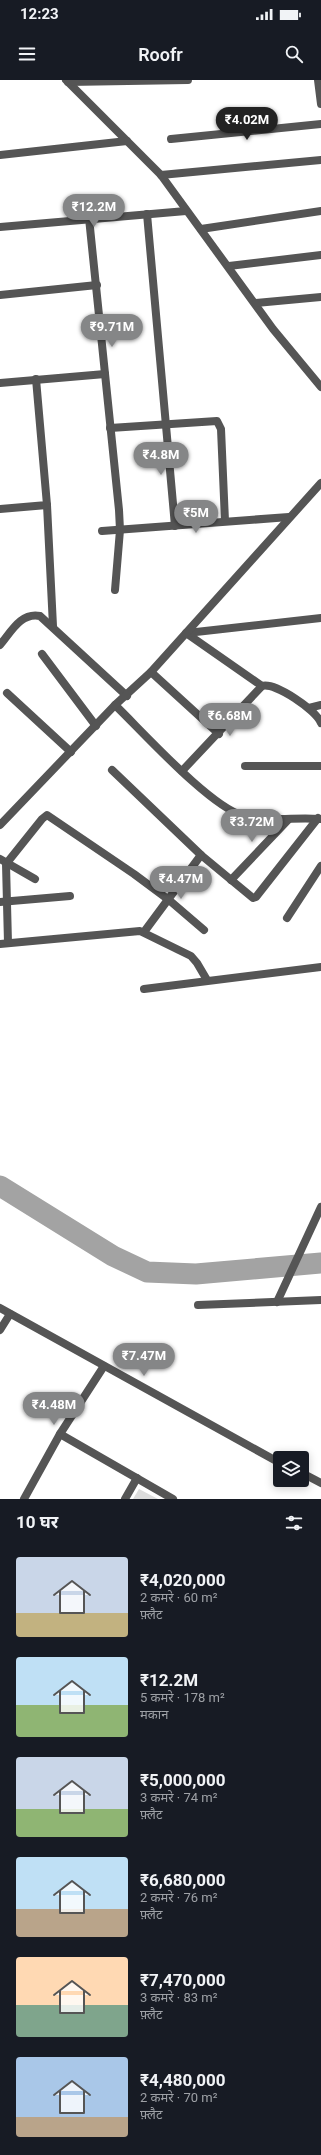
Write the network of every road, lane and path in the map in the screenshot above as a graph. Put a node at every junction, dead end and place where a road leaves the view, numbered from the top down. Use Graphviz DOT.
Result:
graph roads {
  1 [pos="188,80"];
  2 [pos="318,80"];
  3 [pos="67,81"];
  4 [pos="321,104"];
  5 [pos="321,124"];
  6 [pos="171,139"];
  7 [pos="127,141"];
  8 [pos="0,155"];
  9 [pos="321,160"];
  10 [pos="161,175"];
  11 [pos="186,211"];
  12 [pos="321,211"];
  13 [pos="147,214"];
  14 [pos="89,218"];
  15 [pos="0,227"];
  16 [pos="201,229"];
  17 [pos="321,256"];
  18 [pos="229,266"];
  19 [pos="97,285"];
  20 [pos="0,295"];
  21 [pos="321,297"];
  22 [pos="256,304"];
  23 [pos="105,374"];
  24 [pos="36,379"];
  25 [pos="0,383"];
  26 [pos="321,387"];
  27 [pos="167,424"];
  28 [pos="110,428"];
  29 [pos="321,483"];
  30 [pos="47,505"];
  31 [pos="0,509"];
  32 [pos="289,517"];
  33 [pos="225,522"];
  34 [pos="175,526"];
  35 [pos="120,530"];
  36 [pos="102,531"];
  37 [pos="115,590"];
  38 [pos="321,618"];
  39 [pos="53,626"];
  40 [pos="186,633"];
  41 [pos="0,645"];
  42 [pos="42,654"];
  43 [pos="151,672"];
  44 [pos="262,686"];
  45 [pos="8,693"];
  46 [pos="126,696"];
  47 [pos="115,705"];
  48 [pos="321,705"];
  49 [pos="309,708"];
  50 [pos="321,723"];
  51 [pos="96,726"];
  52 [pos="219,734"];
  53 [pos="71,752"];
  54 [pos="245,766"];
  55 [pos="321,766"];
  56 [pos="112,770"];
  57 [pos="182,771"];
  58 [pos="320,818"];
  59 [pos="288,820"];
  60 [pos="0,825"];
  61 [pos="201,855"];
  62 [pos="3,862"];
  63 [pos="321,866"];
  64 [pos="34,879"];
  65 [pos="231,880"];
  66 [pos="70,896"];
  67 [pos="169,900"];
  68 [pos="3,902"];
  69 [pos="287,918"];
  70 [pos="204,930"];
  71 [pos="144,932"];
  72 [pos="4,943"];
  73 [pos="321,968"];
  74 [pos="207,980"];
  75 [pos="144,989"];
  76 [pos="321,1206"];
  77 [pos="321,1300"];
  78 [pos="277,1302"];
  79 [pos="198,1305"];
  80 [pos="0,1308"];
  81 [pos="10,1314"];
  82 [pos="0,1330"];
  83 [pos="104,1366"];
  84 [pos="60,1434"];
  85 [pos="273,1458"];
  86 [pos="309,1477"];
  87 [pos="136,1478"];
  88 [pos="321,1483"];
  89 [pos="24,1499"];
  90 [pos="125,1499"];
  91 [pos="173,1499"];
  1 -- 3 [label="street"];
  2 -- 4 [label="street"];
  3 -- 7 [label="street"];
  5 -- 6 [label="street"];
  7 -- 8 [label="street"];
  7 -- 10 [label="street"];
  9 -- 10 [label="street"];
  10 -- 11 [label="street"];
  11 -- 13 [label="street"];
  11 -- 16 [label="street"];
  12 -- 16 [label="street"];
  13 -- 14 [label="street"];
  13 -- 27 [label="street"];
  14 -- 15 [label="street"];
  14 -- 19 [label="street"];
  16 -- 18 [label="street"];
  17 -- 18 [label="street"];
  18 -- 22 [label="street"];
  19 -- 20 [label="street"];
  19 -- 23 [label="street"];
  21 -- 22 [label="street"];
  22 -- 26 [label="street"];
  23 -- 24 [label="street"];
  23 -- 28 [label="street"];
  24 -- 25 [label="street"];
  24 -- 30 [label="street"];
  27 -- 28 [label="street"];
  27 -- 33 [label="street"];
  27 -- 34 [label="street"];
  28 -- 35 [label="street"];
  29 -- 32 [label="street"];
  30 -- 31 [label="street"];
  30 -- 39 [label="street"];
  32 -- 33 [label="street"];
  32 -- 40 [label="street"];
  33 -- 34 [label="street"];
  34 -- 35 [label="street"];
  35 -- 36 [label="street"];
  35 -- 37 [label="street"];
  38 -- 40 [label="street"];
  39 -- 41 [label="street"];
  39 -- 46 [label="street"];
  40 -- 43 [label="street"];
  40 -- 44 [label="street"];
  42 -- 51 [label="street"];
  43 -- 46 [label="street"];
  43 -- 52 [label="street"];
  44 -- 49 [label="street"];
  44 -- 52 [label="street"];
  45 -- 53 [label="street"];
  46 -- 47 [label="street"];
  47 -- 51 [label="street"];
  47 -- 57 [label="street"];
  48 -- 49 [label="street"];
  49 -- 50 [label="street"];
  51 -- 53 [label="street"];
  52 -- 57 [label="street"];
  53 -- 60 [label="street"];
  54 -- 55 [label="street"];
  56 -- 61 [label="street"];
  57 -- 59 [label="street"];
  58 -- 59 [label="street"];
  58 -- 65 [label="street"];
  59 -- 65 [label="street"];
  61 -- 65 [label="street"];
  61 -- 67 [label="street"];
  62 -- 64 [label="street"];
  62 -- 67 [label="street"];
  62 -- 68 [label="street"];
  63 -- 69 [label="street"];
  66 -- 68 [label="street"];
  67 -- 70 [label="street"];
  67 -- 71 [label="street"];
  68 -- 72 [label="street"];
  71 -- 72 [label="street"];
  71 -- 74 [label="street"];
  73 -- 74 [label="street"];
  74 -- 75 [label="street"];
  76 -- 78 [label="street"];
  77 -- 78 [label="street"];
  78 -- 79 [label="street"];
  80 -- 81 [label="street"];
  81 -- 82 [label="street"];
  81 -- 83 [label="street"];
  83 -- 84 [label="street"];
  83 -- 85 [label="street"];
  84 -- 87 [label="street"];
  84 -- 89 [label="street"];
  86 -- 88 [label="street"];
  87 -- 90 [label="street"];
  87 -- 91 [label="street"];
}
